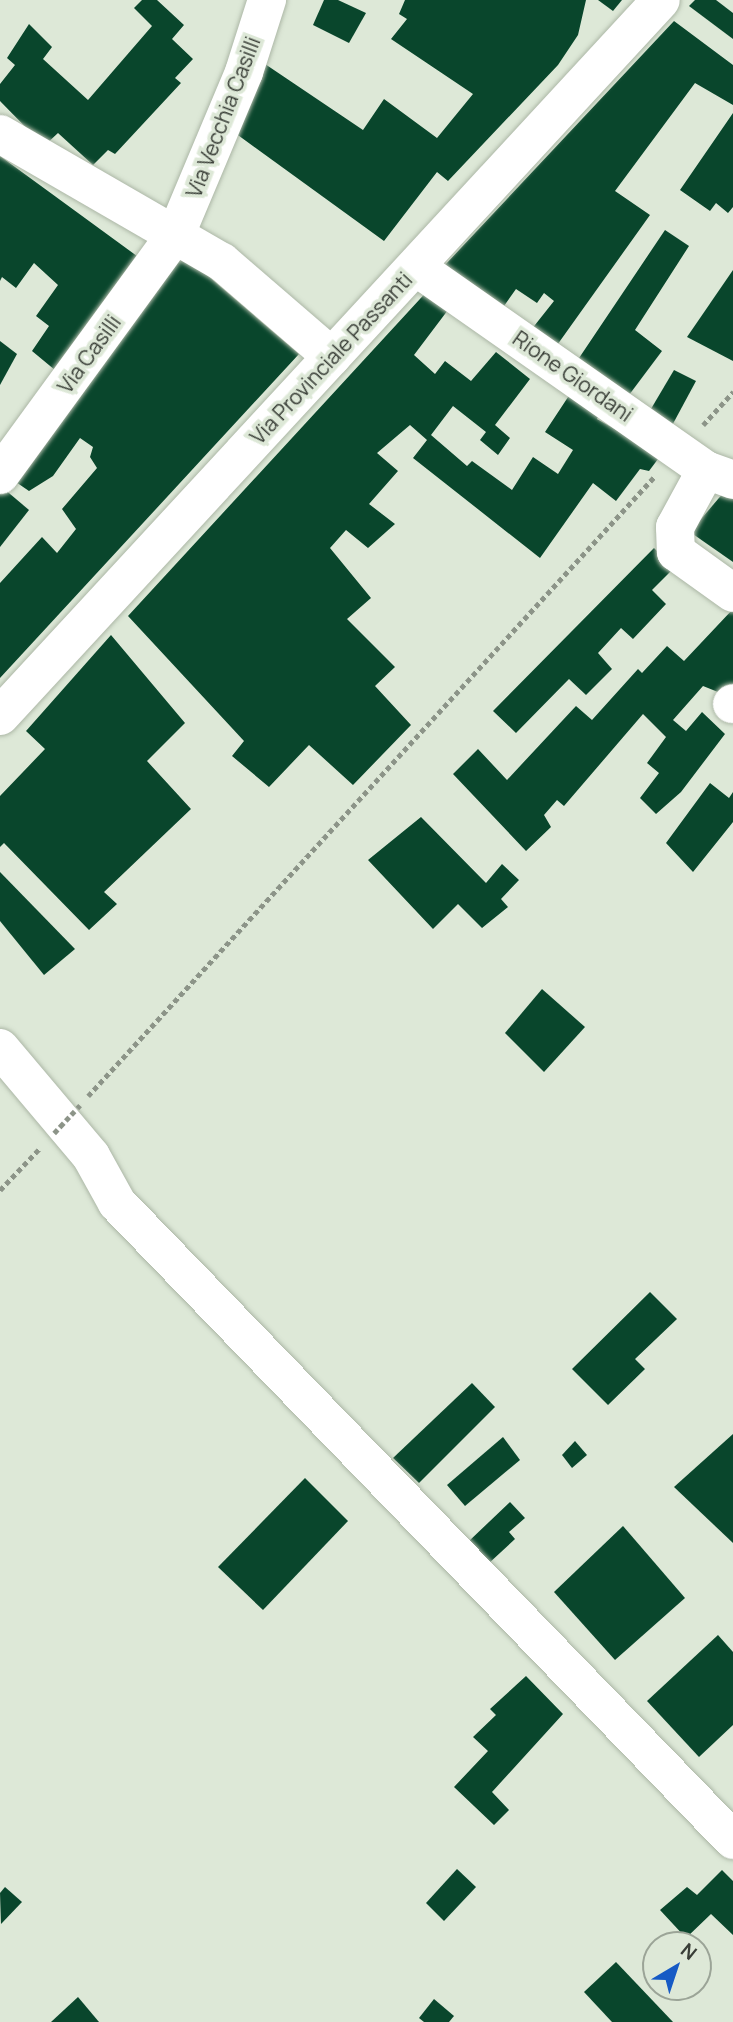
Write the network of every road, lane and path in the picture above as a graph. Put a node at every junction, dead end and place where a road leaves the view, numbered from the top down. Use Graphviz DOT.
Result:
graph roads {
  1 [pos="267,0"];
  2 [pos="662,0"];
  3 [pos="0,134"];
  4 [pos="177,234"];
  5 [pos="416,267"];
  6 [pos="331,357"];
  7 [pos="733,392"];
  8 [pos="706,467"];
  9 [pos="0,475"];
  10 [pos="733,593"];
  11 [pos="0,716"];
  12 [pos="0,1048"];
  13 [pos="0,1190"];
  14 [pos="733,1840"];
  1 -- 4 [label="street, Via Vecchia Casilli"];
  2 -- 5 [label="street, Via Provinciale Passanti"];
  3 -- 4 [label="street"];
  4 -- 6 [label="street"];
  4 -- 9 [label="street, Via Casilli"];
  5 -- 6 [label="street, Via Provinciale Passanti"];
  5 -- 8 [label="street, Rione Giordani"];
  6 -- 11 [label="street, Via Provinciale Passanti"];
  7 -- 8 [label="path"];
  8 -- 10 [label="street"];
  8 -- 13 [label="path, bridge"];
  12 -- 14 [label="street"];
}
